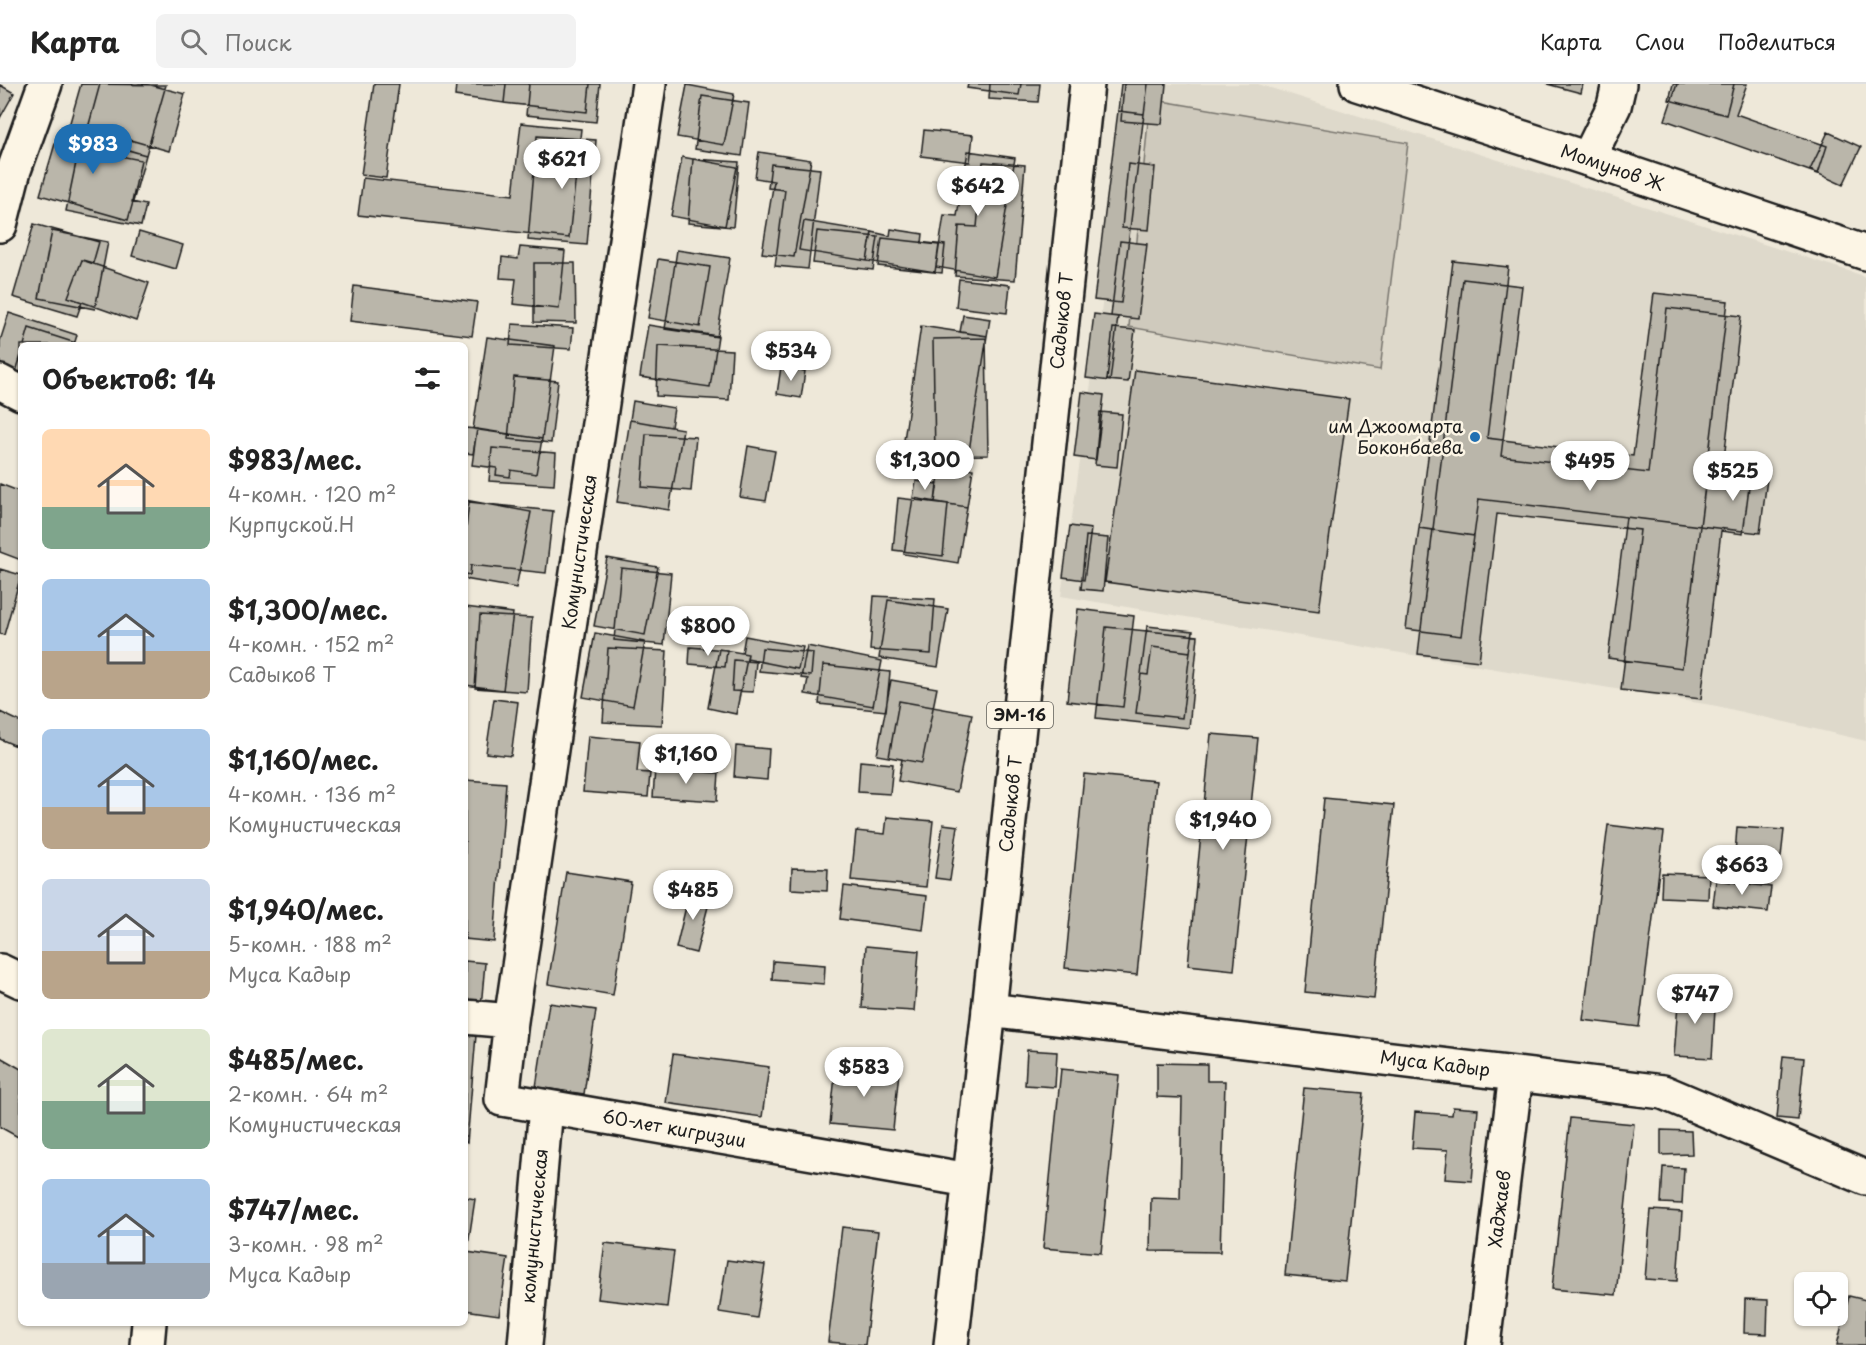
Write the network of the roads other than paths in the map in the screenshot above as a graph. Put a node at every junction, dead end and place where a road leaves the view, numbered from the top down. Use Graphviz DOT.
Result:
graph roads {
  1 [pos="45,84"];
  2 [pos="649,84"];
  3 [pos="1087,84"];
  4 [pos="1357,84"];
  5 [pos="1619,84"];
  6 [pos="1588,159"];
  7 [pos="7,166"];
  8 [pos="0,225"];
  9 [pos="1866,254"];
  10 [pos="0,382"];
  11 [pos="18,391"];
  12 [pos="0,971"];
  13 [pos="18,980"];
  14 [pos="989,1010"];
  15 [pos="468,1017"];
  16 [pos="511,1021"];
  17 [pos="1516,1074"];
  18 [pos="546,1107"];
  19 [pos="1866,1178"];
  20 [pos="969,1180"];
  21 [pos="149,1326"];
  22 [pos="147,1345"];
  23 [pos="525,1345"];
  24 [pos="951,1345"];
  25 [pos="1483,1345"];
  1 -- 7 [label="main road"];
  2 -- 16 [label="main road, Комунистическая"];
  3 -- 14 [label="main road, Садыков Т / ЭМ-16"];
  4 -- 6 [label="main road, Момунов Ж"];
  5 -- 6 [label="main road"];
  6 -- 9 [label="main road, Момунов Ж"];
  7 -- 8 [label="main road"];
  10 -- 11 [label="main road"];
  12 -- 13 [label="main road"];
  14 -- 17 [label="main road, Муса Кадыр"];
  14 -- 20 [label="main road, Садыков Т / ЭМ-16"];
  15 -- 16 [label="main road"];
  16 -- 18 [label="main road, 60-лет кигризии"];
  17 -- 19 [label="main road, Муса Кадыр"];
  17 -- 25 [label="main road, Хаджаев"];
  18 -- 20 [label="main road, 60-лет кигризии"];
  18 -- 23 [label="main road, комунистическая"];
  20 -- 24 [label="main road, Садыков Т / ЭМ-16"];
  21 -- 22 [label="main road"];
}
